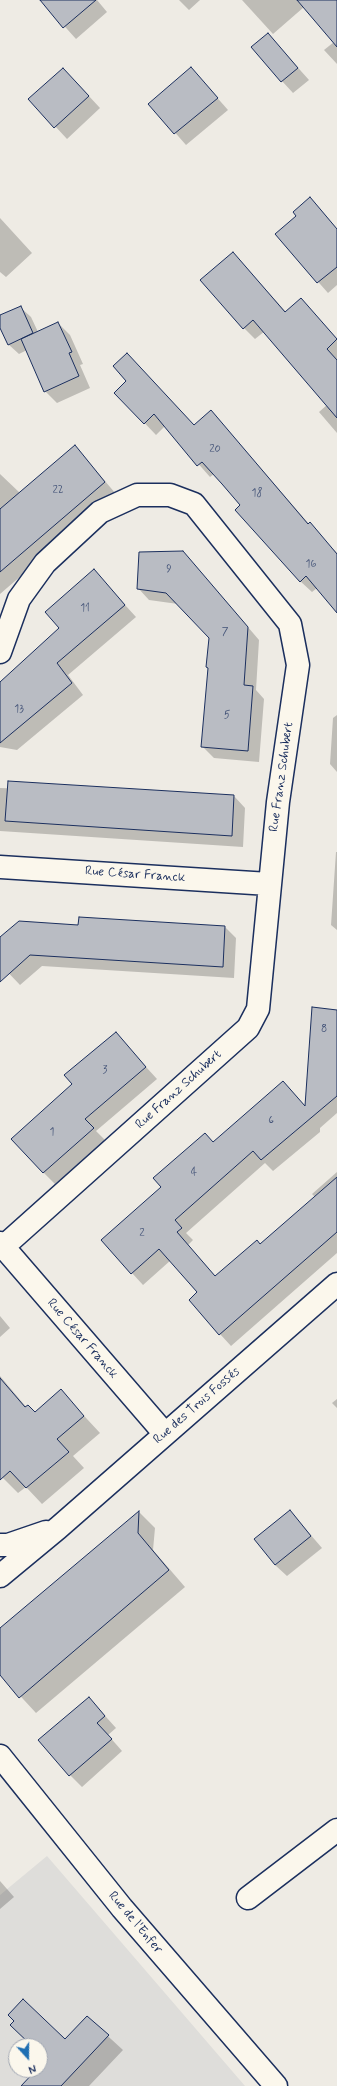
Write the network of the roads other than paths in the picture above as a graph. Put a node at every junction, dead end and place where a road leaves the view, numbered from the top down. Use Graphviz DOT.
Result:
graph roads {
  1 [pos="0,652"];
  2 [pos="0,867"];
  3 [pos="269,884"];
  4 [pos="2,1245"];
  5 [pos="337,1284"];
  6 [pos="165,1434"];
  7 [pos="58,1528"];
  8 [pos="0,1545"];
  9 [pos="0,1576"];
  10 [pos="0,1756"];
  11 [pos="337,1830"];
  12 [pos="248,1898"];
  13 [pos="276,2086"];
  1 -- 3 [label="street, Rue Franz Schubert"];
  2 -- 3 [label="street, Rue César Franck"];
  3 -- 4 [label="street, Rue Franz Schubert"];
  4 -- 6 [label="street, Rue César Franck"];
  5 -- 6 [label="street, Rue des Trois Fossés"];
  6 -- 7 [label="street, Rue des Trois Fossés"];
  7 -- 8 [label="street, Rue des Trois Fossés"];
  7 -- 9 [label="street, Rue des Trois Fossés"];
  10 -- 13 [label="street, Rue de l'Enfer"];
  11 -- 12 [label="street"];
}
